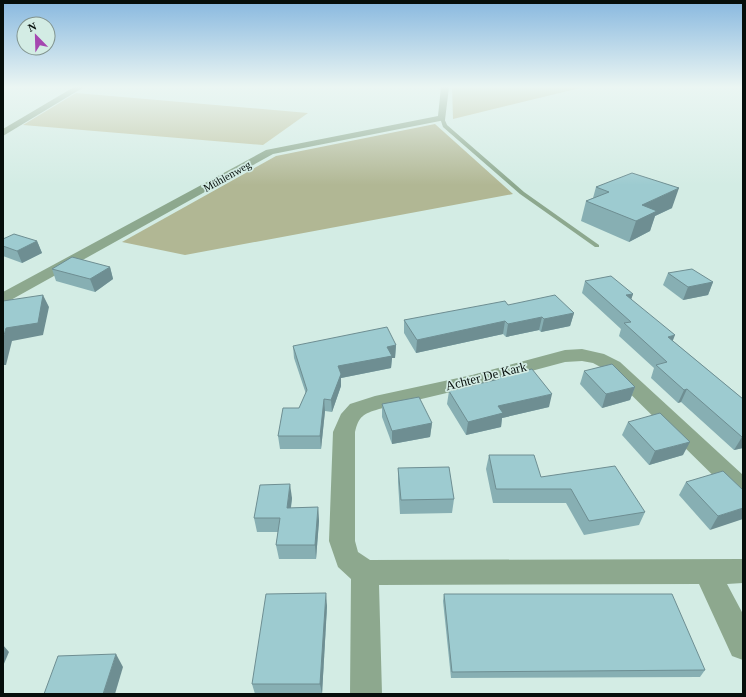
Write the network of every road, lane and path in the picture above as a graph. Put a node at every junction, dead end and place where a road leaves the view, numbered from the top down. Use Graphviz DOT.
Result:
graph roads {
  1 [pos="27,120"];
  2 [pos="434,120"];
  3 [pos="443,120"];
  4 [pos="3,134"];
  5 [pos="597,246"];
  6 [pos="3,298"];
  7 [pos="743,490"];
  8 [pos="743,571"];
  9 [pos="707,572"];
  10 [pos="365,573"];
  11 [pos="743,645"];
  12 [pos="366,694"];
  1 -- 4 [label="street"];
  2 -- 6 [label="street, Mühlenweg"];
  3 -- 5 [label="lane"];
  7 -- 10 [label="street, Achter De Kark"];
  8 -- 9 [label="street"];
  9 -- 10 [label="street"];
  9 -- 11 [label="street"];
  10 -- 12 [label="street"];
}
